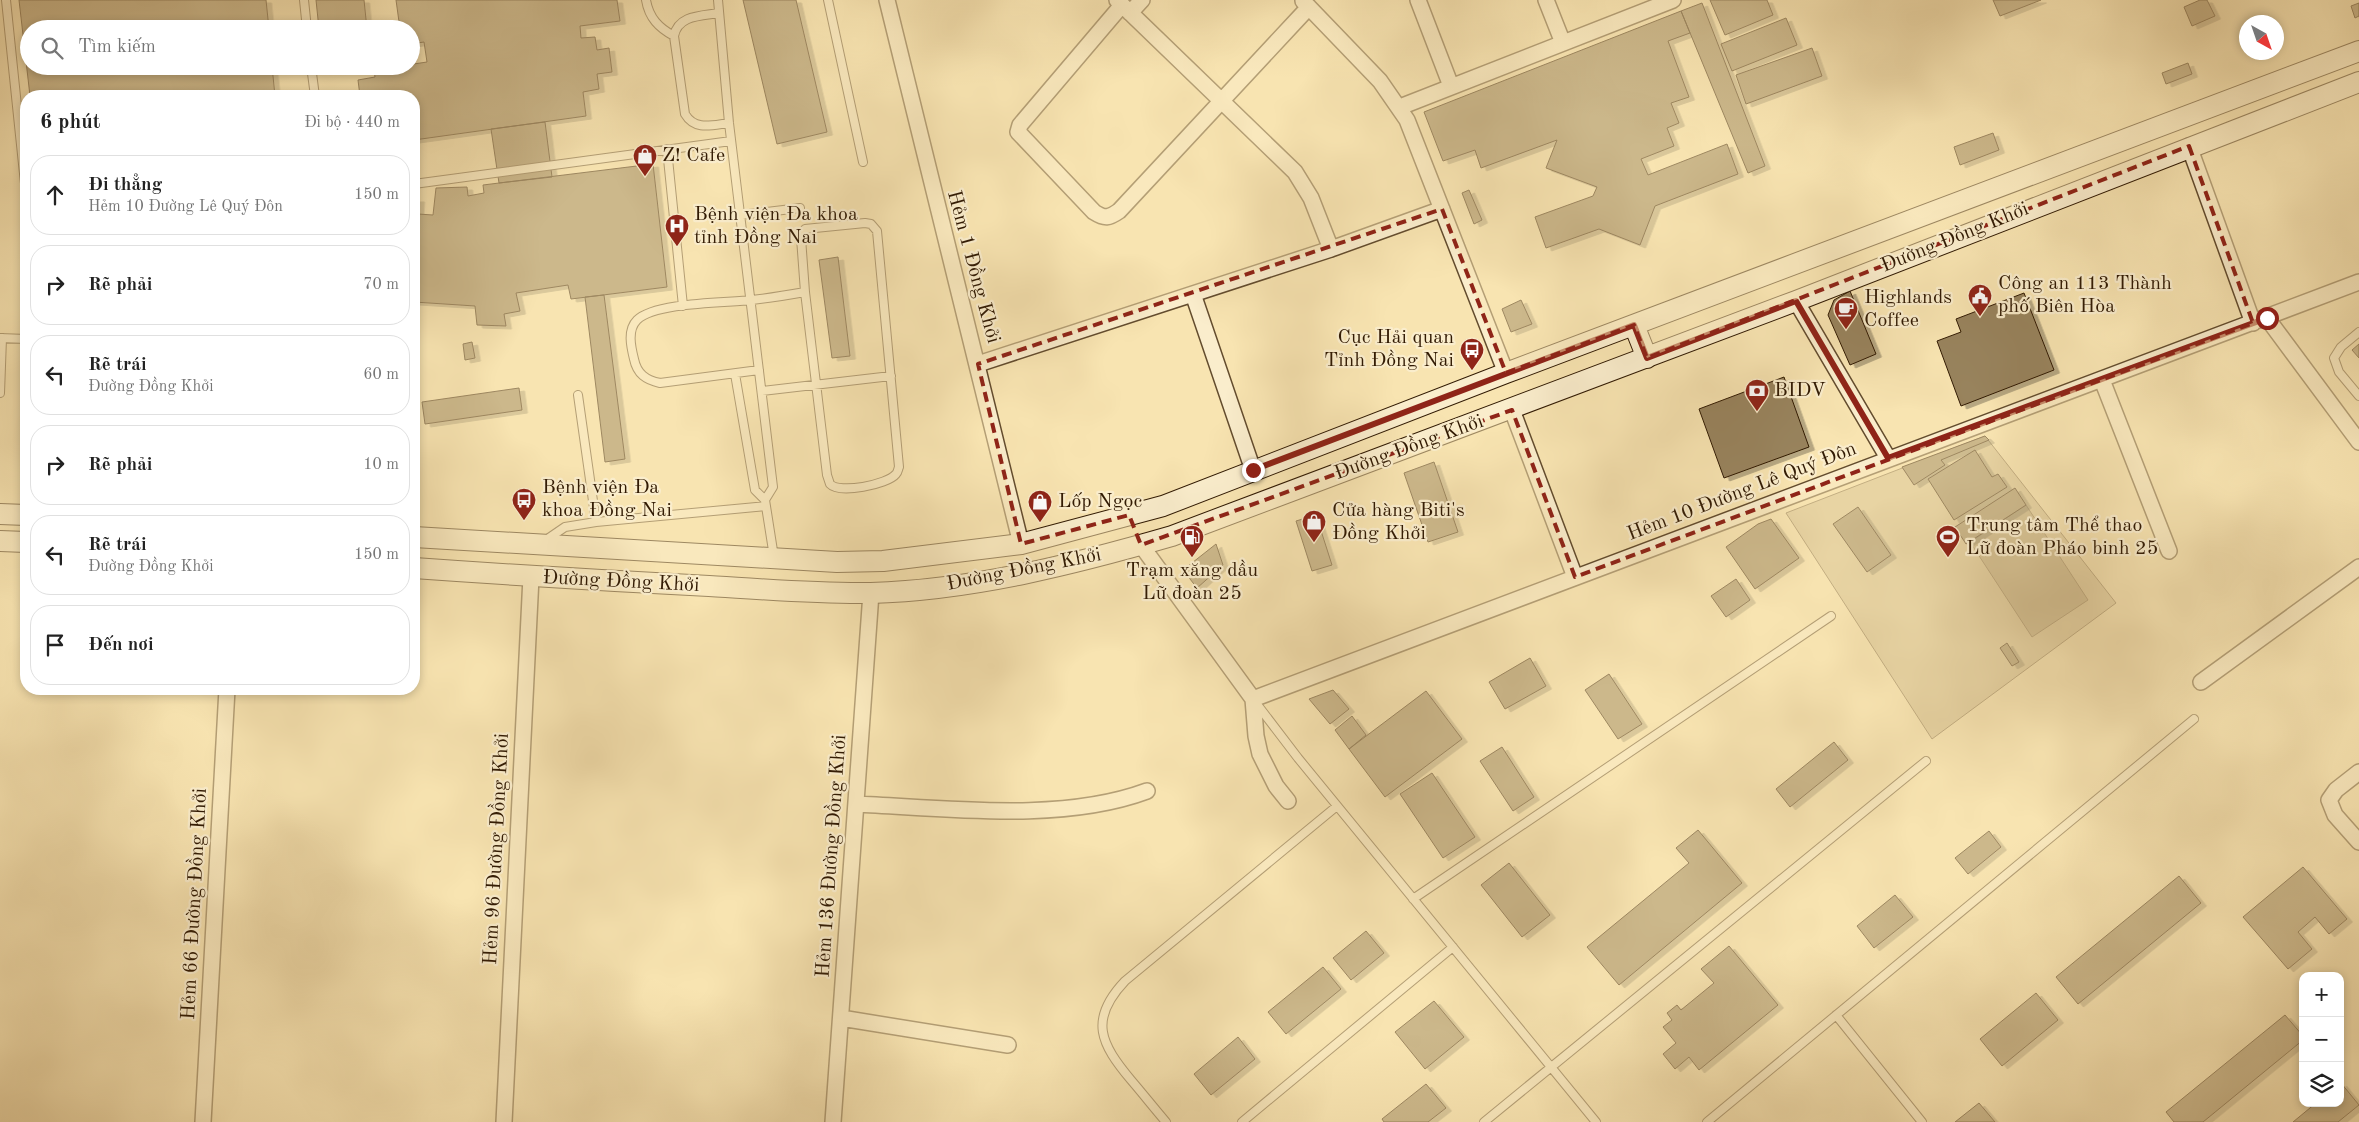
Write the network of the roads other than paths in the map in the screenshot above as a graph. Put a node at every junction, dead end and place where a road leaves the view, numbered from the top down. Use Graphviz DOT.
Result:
graph roads {
  1 [pos="6,0"];
  2 [pos="304,0"];
  3 [pos="646,0"];
  4 [pos="718,0"];
  5 [pos="828,0"];
  6 [pos="887,0"];
  7 [pos="1142,0"];
  8 [pos="1418,0"];
  9 [pos="1546,0"];
  10 [pos="1673,0"];
  11 [pos="1305,4"];
  12 [pos="1123,6"];
  13 [pos="719,13"];
  14 [pos="306,20"];
  15 [pos="674,36"];
  16 [pos="1562,43"];
  17 [pos="2359,51"];
  18 [pos="312,75"];
  19 [pos="2359,82"];
  20 [pos="1451,86"];
  21 [pos="313,90"];
  22 [pos="1223,100"];
  23 [pos="1400,108"];
  24 [pos="729,123"];
  25 [pos="20,136"];
  26 [pos="731,141"];
  27 [pos="2189,146"];
  28 [pos="666,150"];
  29 [pos="863,162"];
  30 [pos="420,183"];
  31 [pos="800,208"];
  32 [pos="1442,209"];
  33 [pos="740,215"];
  34 [pos="1331,249"];
  35 [pos="2359,282"];
  36 [pos="805,292"];
  37 [pos="1193,294"];
  38 [pos="751,300"];
  39 [pos="1796,301"];
  40 [pos="683,306"];
  41 [pos="2267,318"];
  42 [pos="2252,323"];
  43 [pos="1634,325"];
  44 [pos="2359,332"];
  45 [pos="1,338"];
  46 [pos="20,339"];
  47 [pos="1647,358"];
  48 [pos="978,364"];
  49 [pos="759,370"];
  50 [pos="1506,373"];
  51 [pos="735,374"];
  52 [pos="891,376"];
  53 [pos="2102,380"];
  54 [pos="816,386"];
  55 [pos="762,391"];
  56 [pos="0,393"];
  57 [pos="578,395"];
  58 [pos="2359,396"];
  59 [pos="1512,410"];
  60 [pos="2359,442"];
  61 [pos="1888,458"];
  62 [pos="1253,470"];
  63 [pos="766,503"];
  64 [pos="0,514"];
  65 [pos="20,515"];
  66 [pos="1129,515"];
  67 [pos="596,522"];
  68 [pos="420,537"];
  69 [pos="0,541"];
  70 [pos="20,542"];
  71 [pos="540,544"];
  72 [pos="1021,544"];
  73 [pos="1141,545"];
  74 [pos="2169,551"];
  75 [pos="774,557"];
  76 [pos="2359,567"];
  77 [pos="420,568"];
  78 [pos="531,577"];
  79 [pos="1574,577"];
  80 [pos="871,593"];
  81 [pos="1831,616"];
  82 [pos="2201,682"];
  83 [pos="227,695"];
  84 [pos="1253,700"];
  85 [pos="2194,719"];
  86 [pos="1926,761"];
  87 [pos="2359,772"];
  88 [pos="1147,791"];
  89 [pos="1288,801"];
  90 [pos="856,804"];
  91 [pos="1337,806"];
  92 [pos="2359,842"];
  93 [pos="1413,899"];
  94 [pos="1453,947"];
  95 [pos="1836,1015"];
  96 [pos="840,1018"];
  97 [pos="1008,1045"];
  98 [pos="1551,1067"];
  99 [pos="203,1122"];
  100 [pos="504,1122"];
  101 [pos="833,1122"];
  102 [pos="1166,1122"];
  103 [pos="1242,1122"];
  104 [pos="1484,1122"];
  105 [pos="1596,1122"];
  106 [pos="1707,1122"];
  107 [pos="1922,1122"];
  1 -- 25 [label="lane"];
  2 -- 14 [label="lane"];
  3 -- 15 [label="lane"];
  4 -- 13 [label="lane"];
  5 -- 29 [label="lane"];
  6 -- 48 [label="street, Hẻm 1 Đồng Khởi"];
  7 -- 12 [label="street"];
  8 -- 20 [label="street"];
  9 -- 16 [label="street"];
  10 -- 16 [label="street"];
  11 -- 22 [label="street"];
  11 -- 23 [label="street"];
  12 -- 22 [label="street"];
  12 -- 22 [label="street"];
  13 -- 15 [label="lane"];
  13 -- 24 [label="lane"];
  15 -- 24 [label="lane"];
  16 -- 20 [label="street"];
  17 -- 43 [label="main road, Đường Đồng Khởi"];
  18 -- 21 [label="lane"];
  19 -- 27 [label="main road, Đường Đồng Khởi"];
  20 -- 23 [label="street"];
  22 -- 34 [label="street"];
  23 -- 32 [label="street"];
  24 -- 26 [label="lane"];
  26 -- 28 [label="lane"];
  26 -- 33 [label="lane"];
  27 -- 39 [label="main road, Đường Đồng Khởi"];
  27 -- 42 [label="street"];
  28 -- 30 [label="lane"];
  28 -- 40 [label="lane"];
  31 -- 33 [label="lane"];
  32 -- 34 [label="street"];
  32 -- 50 [label="street"];
  33 -- 38 [label="lane"];
  34 -- 37 [label="street"];
  35 -- 41 [label="street, Hẻm 10 Đường Lê Quý Đôn"];
  36 -- 38 [label="lane"];
  36 -- 52 [label="lane"];
  36 -- 54 [label="lane"];
  37 -- 48 [label="street"];
  37 -- 62 [label="street"];
  38 -- 40 [label="lane"];
  38 -- 49 [label="lane"];
  39 -- 47 [label="main road, Đường Đồng Khởi"];
  39 -- 61 [label="street"];
  40 -- 51 [label="lane"];
  41 -- 42 [label="street, Hẻm 10 Đường Lê Quý Đôn"];
  41 -- 60 [label="street"];
  42 -- 53 [label="street, Hẻm 10 Đường Lê Quý Đôn"];
  43 -- 47 [label="main road"];
  43 -- 50 [label="main road, Đường Đồng Khởi"];
  44 -- 58 [label="lane"];
  45 -- 46 [label="lane"];
  45 -- 56 [label="lane"];
  47 -- 59 [label="main road, Đường Đồng Khởi"];
  48 -- 72 [label="street, Hẻm 1 Đồng Khởi"];
  49 -- 51 [label="lane"];
  49 -- 55 [label="lane"];
  50 -- 62 [label="main road, Đường Đồng Khởi"];
  51 -- 63 [label="lane"];
  52 -- 54 [label="lane"];
  52 -- 54 [label="lane"];
  53 -- 61 [label="street, Hẻm 10 Đường Lê Quý Đôn"];
  53 -- 74 [label="street"];
  54 -- 55 [label="lane"];
  55 -- 63 [label="lane"];
  57 -- 67 [label="lane"];
  59 -- 73 [label="main road, Đường Đồng Khởi"];
  59 -- 79 [label="street"];
  61 -- 79 [label="street, Hẻm 10 Đường Lê Quý Đôn"];
  62 -- 66 [label="main road, Đường Đồng Khởi"];
  63 -- 67 [label="lane"];
  63 -- 75 [label="lane"];
  64 -- 65 [label="main road"];
  66 -- 72 [label="main road, Đường Đồng Khởi"];
  66 -- 73 [label="main road"];
  67 -- 71 [label="lane"];
  68 -- 71 [label="main road, Đường Đồng Khởi"];
  69 -- 70 [label="main road"];
  71 -- 75 [label="main road, Đường Đồng Khởi"];
  72 -- 75 [label="main road, Đường Đồng Khởi"];
  73 -- 80 [label="main road, Đường Đồng Khởi"];
  73 -- 84 [label="street"];
  76 -- 82 [label="street"];
  77 -- 78 [label="main road, Đường Đồng Khởi"];
  78 -- 80 [label="main road, Đường Đồng Khởi"];
  78 -- 100 [label="street, Hẻm 96 Đường Đồng Khởi"];
  79 -- 84 [label="street, Hẻm 10 Đường Lê Quý Đôn"];
  80 -- 90 [label="street, Hẻm 136 Đường Đồng Khởi"];
  81 -- 93 [label="lane"];
  83 -- 99 [label="street, Hẻm 66 Đường Đồng Khởi"];
  84 -- 89 [label="street"];
  84 -- 91 [label="lane"];
  85 -- 95 [label="lane"];
  86 -- 98 [label="lane"];
  87 -- 92 [label="street"];
  88 -- 90 [label="street"];
  90 -- 96 [label="street, Hẻm 136 Đường Đồng Khởi"];
  91 -- 93 [label="lane"];
  91 -- 102 [label="lane"];
  93 -- 94 [label="lane"];
  94 -- 98 [label="lane"];
  94 -- 103 [label="lane"];
  95 -- 106 [label="lane"];
  95 -- 107 [label="lane"];
  96 -- 97 [label="street"];
  96 -- 101 [label="street, Hẻm 136 Đường Đồng Khởi"];
  98 -- 104 [label="lane"];
  98 -- 105 [label="lane"];
}
